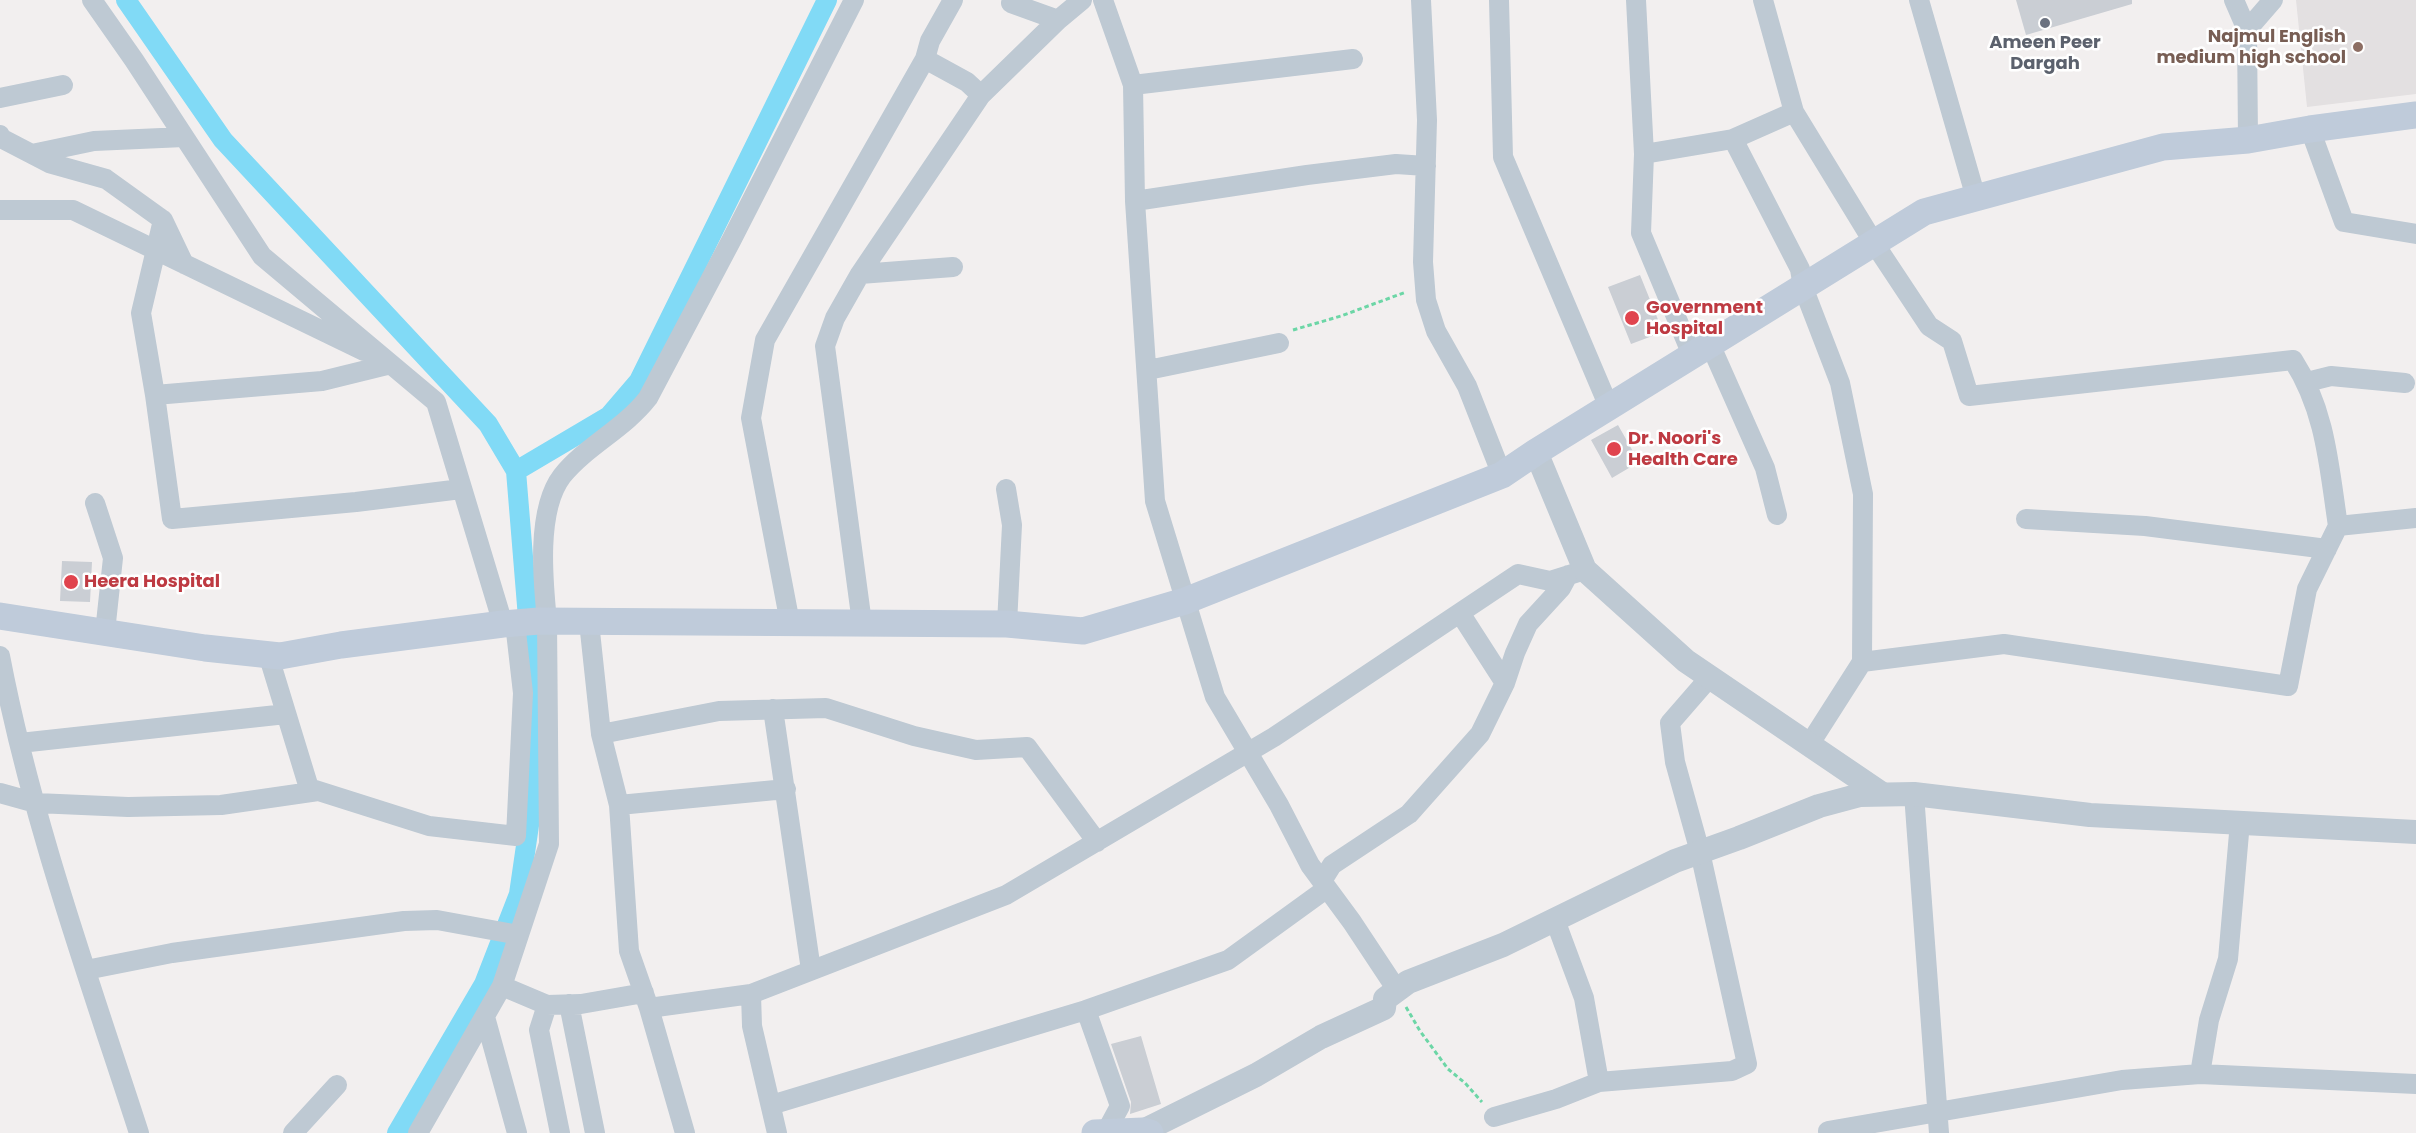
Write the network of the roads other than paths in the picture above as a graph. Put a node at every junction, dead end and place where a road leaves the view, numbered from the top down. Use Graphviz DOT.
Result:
graph roads {
  1 [pos="92,0"];
  2 [pos="854,0"];
  3 [pos="953,0"];
  4 [pos="1082,0"];
  5 [pos="1103,0"];
  6 [pos="1421,0"];
  7 [pos="1499,0"];
  8 [pos="1636,0"];
  9 [pos="1763,0"];
  10 [pos="1919,0"];
  11 [pos="2234,0"];
  12 [pos="2273,0"];
  13 [pos="1011,3"];
  14 [pos="1058,20"];
  15 [pos="2247,30"];
  16 [pos="925,59"];
  17 [pos="1353,59"];
  18 [pos="63,85"];
  19 [pos="1133,85"];
  20 [pos="981,95"];
  21 [pos="0,98"];
  22 [pos="1794,112"];
  23 [pos="2416,115"];
  24 [pos="2310,129"];
  25 [pos="0,135"];
  26 [pos="184,137"];
  27 [pos="1733,139"];
  28 [pos="2248,140"];
  29 [pos="32,154"];
  30 [pos="1644,154"];
  31 [pos="1426,166"];
  32 [pos="1976,198"];
  33 [pos="1135,201"];
  34 [pos="0,210"];
  35 [pos="163,220"];
  36 [pos="2416,234"];
  37 [pos="1874,243"];
  38 [pos="156,250"];
  39 [pos="184,264"];
  40 [pos="953,267"];
  41 [pos="860,274"];
  42 [pos="1803,287"];
  43 [pos="1284,337"];
  44 [pos="1701,350"];
  45 [pos="391,364"];
  46 [pos="1148,370"];
  47 [pos="2307,382"];
  48 [pos="2405,383"];
  49 [pos="155,395"];
  50 [pos="1609,407"];
  51 [pos="1536,452"];
  52 [pos="1502,475"];
  53 [pos="461,489"];
  54 [pos="1006,489"];
  55 [pos="95,503"];
  56 [pos="1777,515"];
  57 [pos="2416,518"];
  58 [pos="2026,519"];
  59 [pos="2338,526"];
  60 [pos="2327,549"];
  61 [pos="1576,573"];
  62 [pos="1185,601"];
  63 [pos="1460,613"];
  64 [pos="0,616"];
  65 [pos="524,622"];
  66 [pos="589,622"];
  67 [pos="790,623"];
  68 [pos="862,623"];
  69 [pos="1007,624"];
  70 [pos="105,632"];
  71 [pos="268,654"];
  72 [pos="0,656"];
  73 [pos="1862,662"];
  74 [pos="1710,677"];
  75 [pos="1505,683"];
  76 [pos="773,709"];
  77 [pos="286,714"];
  78 [pos="601,734"];
  79 [pos="20,743"];
  80 [pos="1809,745"];
  81 [pos="1247,753"];
  82 [pos="786,789"];
  83 [pos="318,791"];
  84 [pos="0,792"];
  85 [pos="1882,794"];
  86 [pos="1914,794"];
  87 [pos="36,802"];
  88 [pos="619,805"];
  89 [pos="2240,822"];
  90 [pos="2416,832"];
  91 [pos="1096,842"];
  92 [pos="1700,852"];
  93 [pos="1322,881"];
  94 [pos="1554,920"];
  95 [pos="519,935"];
  96 [pos="86,970"];
  97 [pos="811,970"];
  98 [pos="502,986"];
  99 [pos="1397,990"];
  100 [pos="751,994"];
  101 [pos="646,1001"];
  102 [pos="569,1004"];
  103 [pos="547,1005"];
  104 [pos="1086,1010"];
  105 [pos="484,1017"];
  106 [pos="2200,1074"];
  107 [pos="1599,1082"];
  108 [pos="2416,1084"];
  109 [pos="337,1085"];
  110 [pos="771,1105"];
  111 [pos="1494,1117"];
  112 [pos="1937,1123"];
  113 [pos="1828,1131"];
  114 [pos="1101,1132"];
  115 [pos="1146,1132"];
  116 [pos="139,1133"];
  117 [pos="294,1133"];
  118 [pos="418,1133"];
  119 [pos="517,1133"];
  120 [pos="560,1133"];
  121 [pos="595,1133"];
  122 [pos="685,1133"];
  123 [pos="777,1133"];
  1 -- 26 [label="street"];
  2 -- 65 [label="street"];
  3 -- 16 [label="street"];
  4 -- 14 [label="street"];
  5 -- 19 [label="street"];
  6 -- 31 [label="street"];
  7 -- 50 [label="street"];
  8 -- 30 [label="street"];
  9 -- 22 [label="street"];
  10 -- 32 [label="street"];
  11 -- 15 [label="street"];
  12 -- 15 [label="street"];
  13 -- 14 [label="street"];
  14 -- 20 [label="street"];
  15 -- 28 [label="street"];
  16 -- 20 [label="street"];
  16 -- 67 [label="street"];
  17 -- 19 [label="street"];
  18 -- 21 [label="street"];
  19 -- 33 [label="street"];
  20 -- 41 [label="street"];
  22 -- 27 [label="street"];
  22 -- 37 [label="street"];
  23 -- 24 [label="main road"];
  24 -- 28 [label="main road"];
  24 -- 36 [label="street"];
  25 -- 29 [label="street"];
  26 -- 29 [label="street"];
  26 -- 45 [label="street"];
  27 -- 30 [label="street"];
  27 -- 42 [label="street"];
  28 -- 32 [label="main road"];
  29 -- 35 [label="street"];
  30 -- 44 [label="street"];
  31 -- 33 [label="street"];
  31 -- 52 [label="street"];
  32 -- 37 [label="main road"];
  33 -- 46 [label="street"];
  34 -- 38 [label="street"];
  35 -- 38 [label="street"];
  35 -- 39 [label="street"];
  37 -- 42 [label="main road"];
  37 -- 47 [label="street"];
  38 -- 39 [label="street"];
  38 -- 49 [label="street"];
  39 -- 45 [label="street"];
  40 -- 41 [label="street"];
  41 -- 68 [label="street"];
  42 -- 44 [label="main road"];
  42 -- 73 [label="street"];
  43 -- 46 [label="street"];
  44 -- 50 [label="main road"];
  44 -- 56 [label="street"];
  45 -- 49 [label="street"];
  45 -- 53 [label="street"];
  46 -- 62 [label="street"];
  47 -- 48 [label="street"];
  47 -- 59 [label="street"];
  49 -- 53 [label="street"];
  50 -- 51 [label="main road"];
  51 -- 52 [label="main road"];
  51 -- 61 [label="street"];
  52 -- 62 [label="main road"];
  53 -- 65 [label="street"];
  54 -- 69 [label="street"];
  55 -- 70 [label="street"];
  57 -- 59 [label="street"];
  58 -- 60 [label="street"];
  59 -- 60 [label="street"];
  60 -- 73 [label="street"];
  61 -- 63 [label="street"];
  61 -- 74 [label="street"];
  61 -- 75 [label="street"];
  62 -- 69 [label="main road"];
  62 -- 81 [label="street"];
  63 -- 75 [label="street"];
  63 -- 81 [label="street"];
  64 -- 70 [label="main road"];
  65 -- 66 [label="main road"];
  65 -- 71 [label="main road"];
  65 -- 83 [label="street"];
  65 -- 95 [label="street"];
  66 -- 67 [label="main road"];
  66 -- 78 [label="street"];
  67 -- 68 [label="main road"];
  68 -- 69 [label="main road"];
  70 -- 71 [label="main road"];
  71 -- 77 [label="street"];
  72 -- 79 [label="street"];
  73 -- 80 [label="street"];
  74 -- 80 [label="street"];
  74 -- 92 [label="street"];
  75 -- 93 [label="street"];
  76 -- 78 [label="street"];
  76 -- 82 [label="street"];
  76 -- 91 [label="street"];
  77 -- 79 [label="street"];
  77 -- 83 [label="street"];
  78 -- 88 [label="street"];
  79 -- 87 [label="street"];
  80 -- 85 [label="street"];
  81 -- 91 [label="street"];
  81 -- 93 [label="street"];
  82 -- 88 [label="street"];
  82 -- 97 [label="street"];
  83 -- 87 [label="street"];
  84 -- 87 [label="street"];
  85 -- 86 [label="street"];
  85 -- 92 [label="street"];
  86 -- 89 [label="street"];
  86 -- 112 [label="street"];
  87 -- 96 [label="street"];
  88 -- 101 [label="street"];
  89 -- 90 [label="street"];
  89 -- 106 [label="street"];
  91 -- 97 [label="street"];
  92 -- 94 [label="street"];
  92 -- 107 [label="street"];
  93 -- 99 [label="street"];
  93 -- 104 [label="street"];
  94 -- 99 [label="street"];
  94 -- 107 [label="street"];
  95 -- 96 [label="street"];
  95 -- 98 [label="street"];
  96 -- 116 [label="street"];
  97 -- 100 [label="street"];
  98 -- 103 [label="street"];
  98 -- 105 [label="street"];
  99 -- 115 [label="street"];
  100 -- 101 [label="street"];
  100 -- 110 [label="street"];
  101 -- 102 [label="street"];
  101 -- 122 [label="street"];
  102 -- 103 [label="street"];
  102 -- 121 [label="street"];
  103 -- 120 [label="street"];
  104 -- 110 [label="street"];
  104 -- 114 [label="street"];
  105 -- 118 [label="street"];
  105 -- 119 [label="street"];
  106 -- 108 [label="street"];
  106 -- 112 [label="street"];
  107 -- 111 [label="street"];
  109 -- 117 [label="street"];
  110 -- 123 [label="street"];
  112 -- 113 [label="street"];
  114 -- 115 [label="main road"];
}
